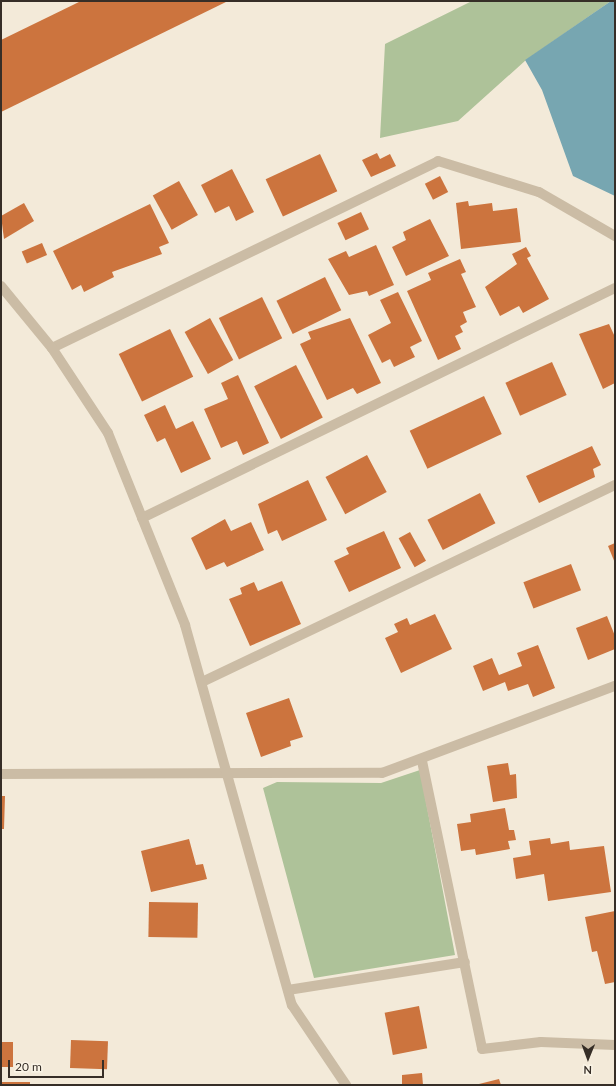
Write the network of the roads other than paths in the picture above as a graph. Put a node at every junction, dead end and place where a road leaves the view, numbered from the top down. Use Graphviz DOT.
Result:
graph roads {
  1 [pos="615,236"];
  2 [pos="1,286"];
  3 [pos="615,288"];
  4 [pos="52,348"];
  5 [pos="615,486"];
  6 [pos="142,518"];
  7 [pos="202,682"];
  8 [pos="615,686"];
  9 [pos="422,761"];
  10 [pos="1,774"];
  11 [pos="227,776"];
  12 [pos="464,962"];
  13 [pos="288,990"];
  14 [pos="615,1045"];
  15 [pos="346,1085"];
  1 -- 4 [label="street"];
  2 -- 4 [label="street"];
  3 -- 6 [label="street"];
  4 -- 6 [label="street"];
  5 -- 7 [label="street"];
  6 -- 7 [label="street"];
  7 -- 11 [label="street"];
  8 -- 9 [label="street"];
  9 -- 11 [label="street"];
  9 -- 12 [label="street"];
  10 -- 11 [label="street"];
  11 -- 13 [label="street"];
  12 -- 13 [label="street"];
  12 -- 14 [label="street"];
  13 -- 15 [label="street"];
}
